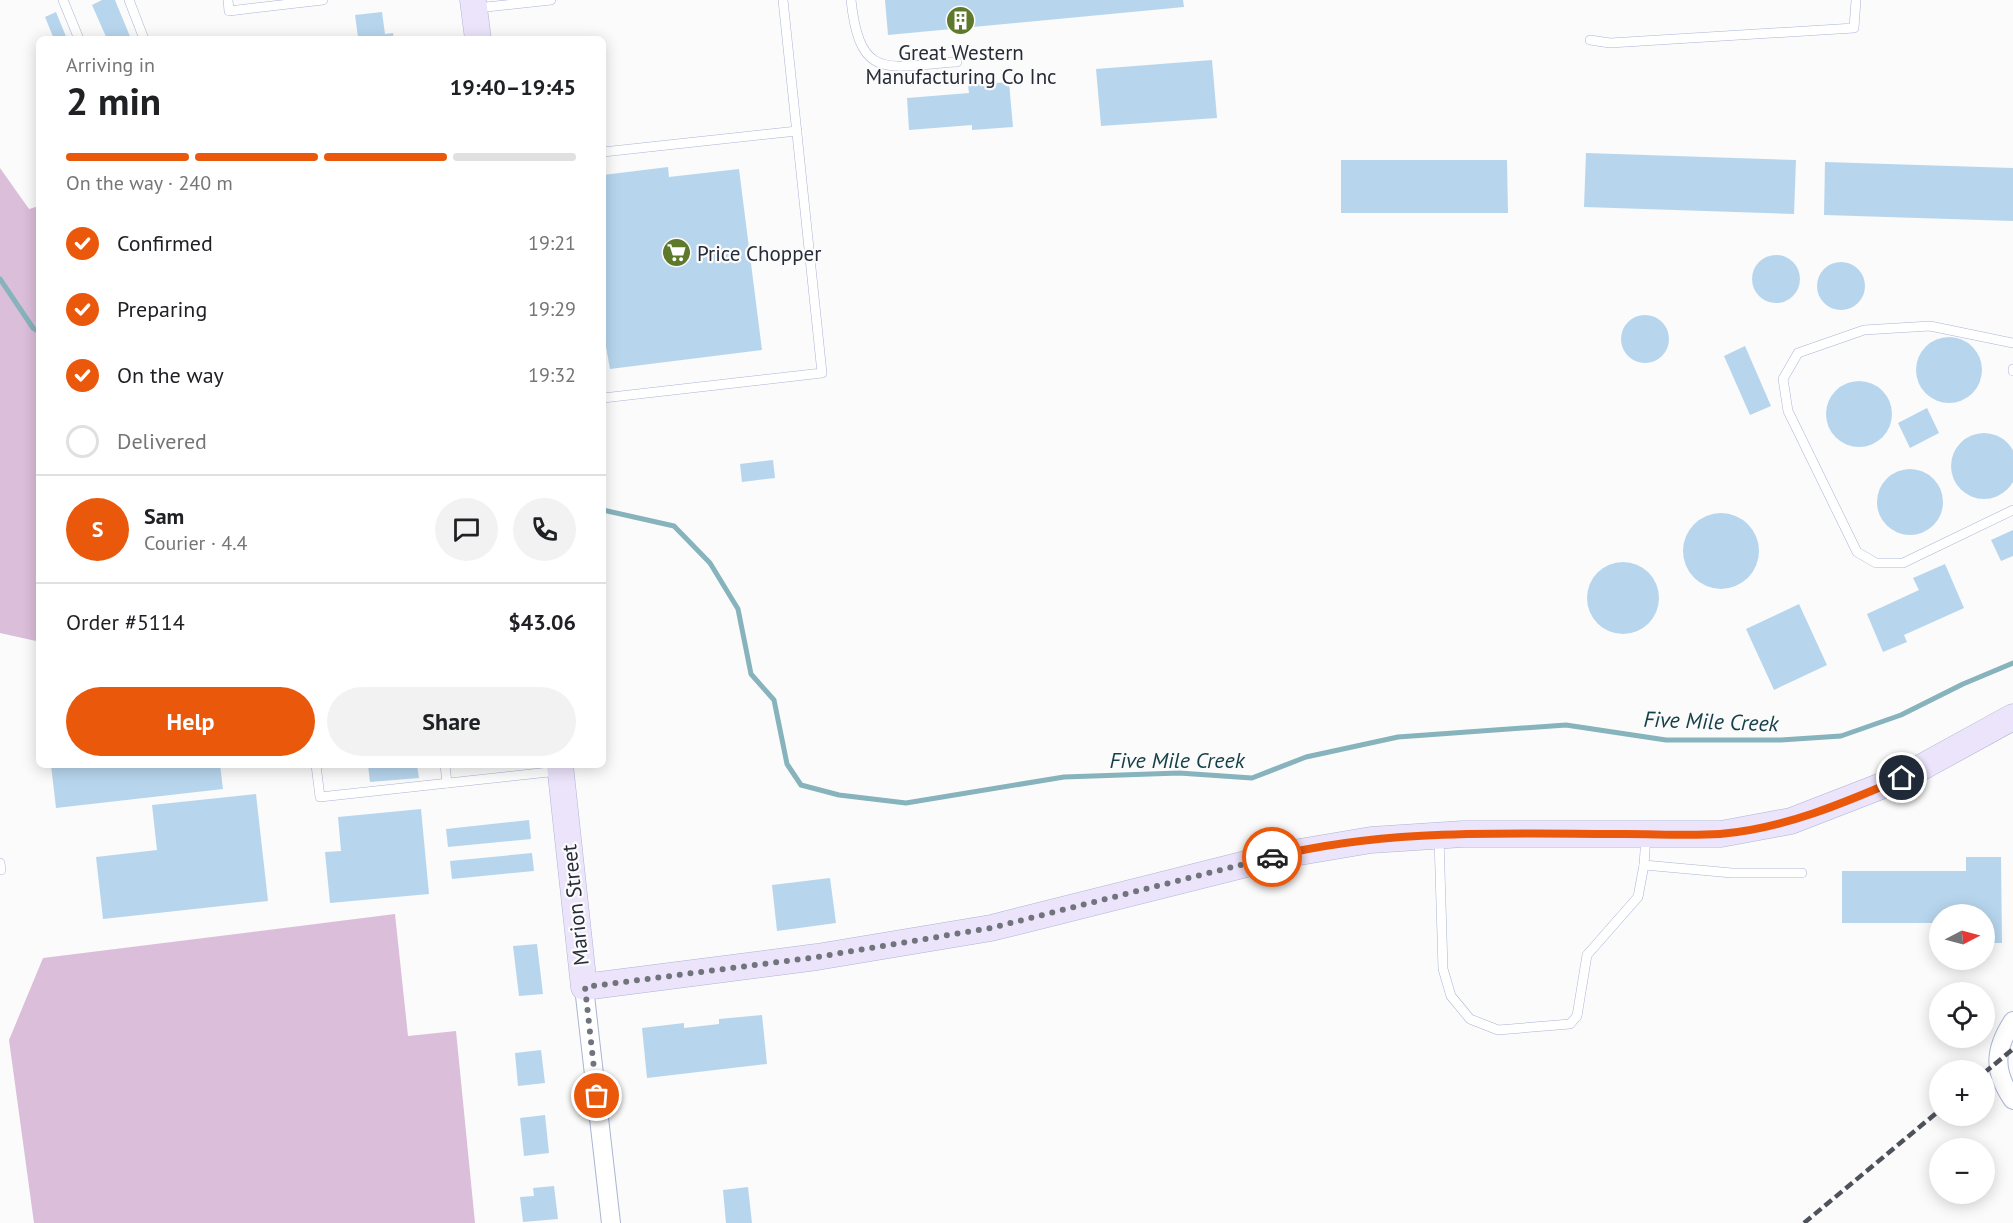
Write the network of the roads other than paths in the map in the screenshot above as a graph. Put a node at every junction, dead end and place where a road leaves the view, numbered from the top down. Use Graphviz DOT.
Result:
graph roads {
  1 [pos="63,0"];
  2 [pos="129,0"];
  3 [pos="228,0"];
  4 [pos="322,0"];
  5 [pos="551,0"];
  6 [pos="783,0"];
  7 [pos="850,0"];
  8 [pos="1856,0"];
  9 [pos="474,4"];
  10 [pos="78,36"];
  11 [pos="143,36"];
  12 [pos="478,36"];
  13 [pos="1590,40"];
  14 [pos="957,62"];
  15 [pos="797,132"];
  16 [pos="606,152"];
  17 [pos="2013,342"];
  18 [pos="606,398"];
  19 [pos="2013,510"];
  20 [pos="2013,717"];
  21 [pos="316,768"];
  22 [pos="445,768"];
  23 [pos="560,768"];
  24 [pos="447,783"];
  25 [pos="1647,834"];
  26 [pos="1439,836"];
  27 [pos="1644,865"];
  28 [pos="1802,873"];
  29 [pos="585,987"];
  30 [pos="2013,1021"];
  31 [pos="2013,1100"];
  32 [pos="610,1223"];
  1 -- 10 [label="lane"];
  2 -- 11 [label="lane"];
  3 -- 4 [label="lane"];
  5 -- 9 [label="lane"];
  6 -- 15 [label="lane"];
  7 -- 14 [label="lane"];
  8 -- 13 [label="lane"];
  9 -- 12 [label="street"];
  15 -- 16 [label="lane"];
  15 -- 18 [label="lane"];
  17 -- 19 [label="lane"];
  20 -- 25 [label="street"];
  21 -- 24 [label="lane"];
  22 -- 24 [label="lane"];
  23 -- 24 [label="lane"];
  23 -- 29 [label="street, Marion Street"];
  25 -- 26 [label="street"];
  25 -- 27 [label="lane"];
  26 -- 27 [label="lane"];
  26 -- 29 [label="street"];
  27 -- 28 [label="lane"];
  29 -- 32 [label="street, Marion Street"];
  30 -- 31 [label="street"];
}
